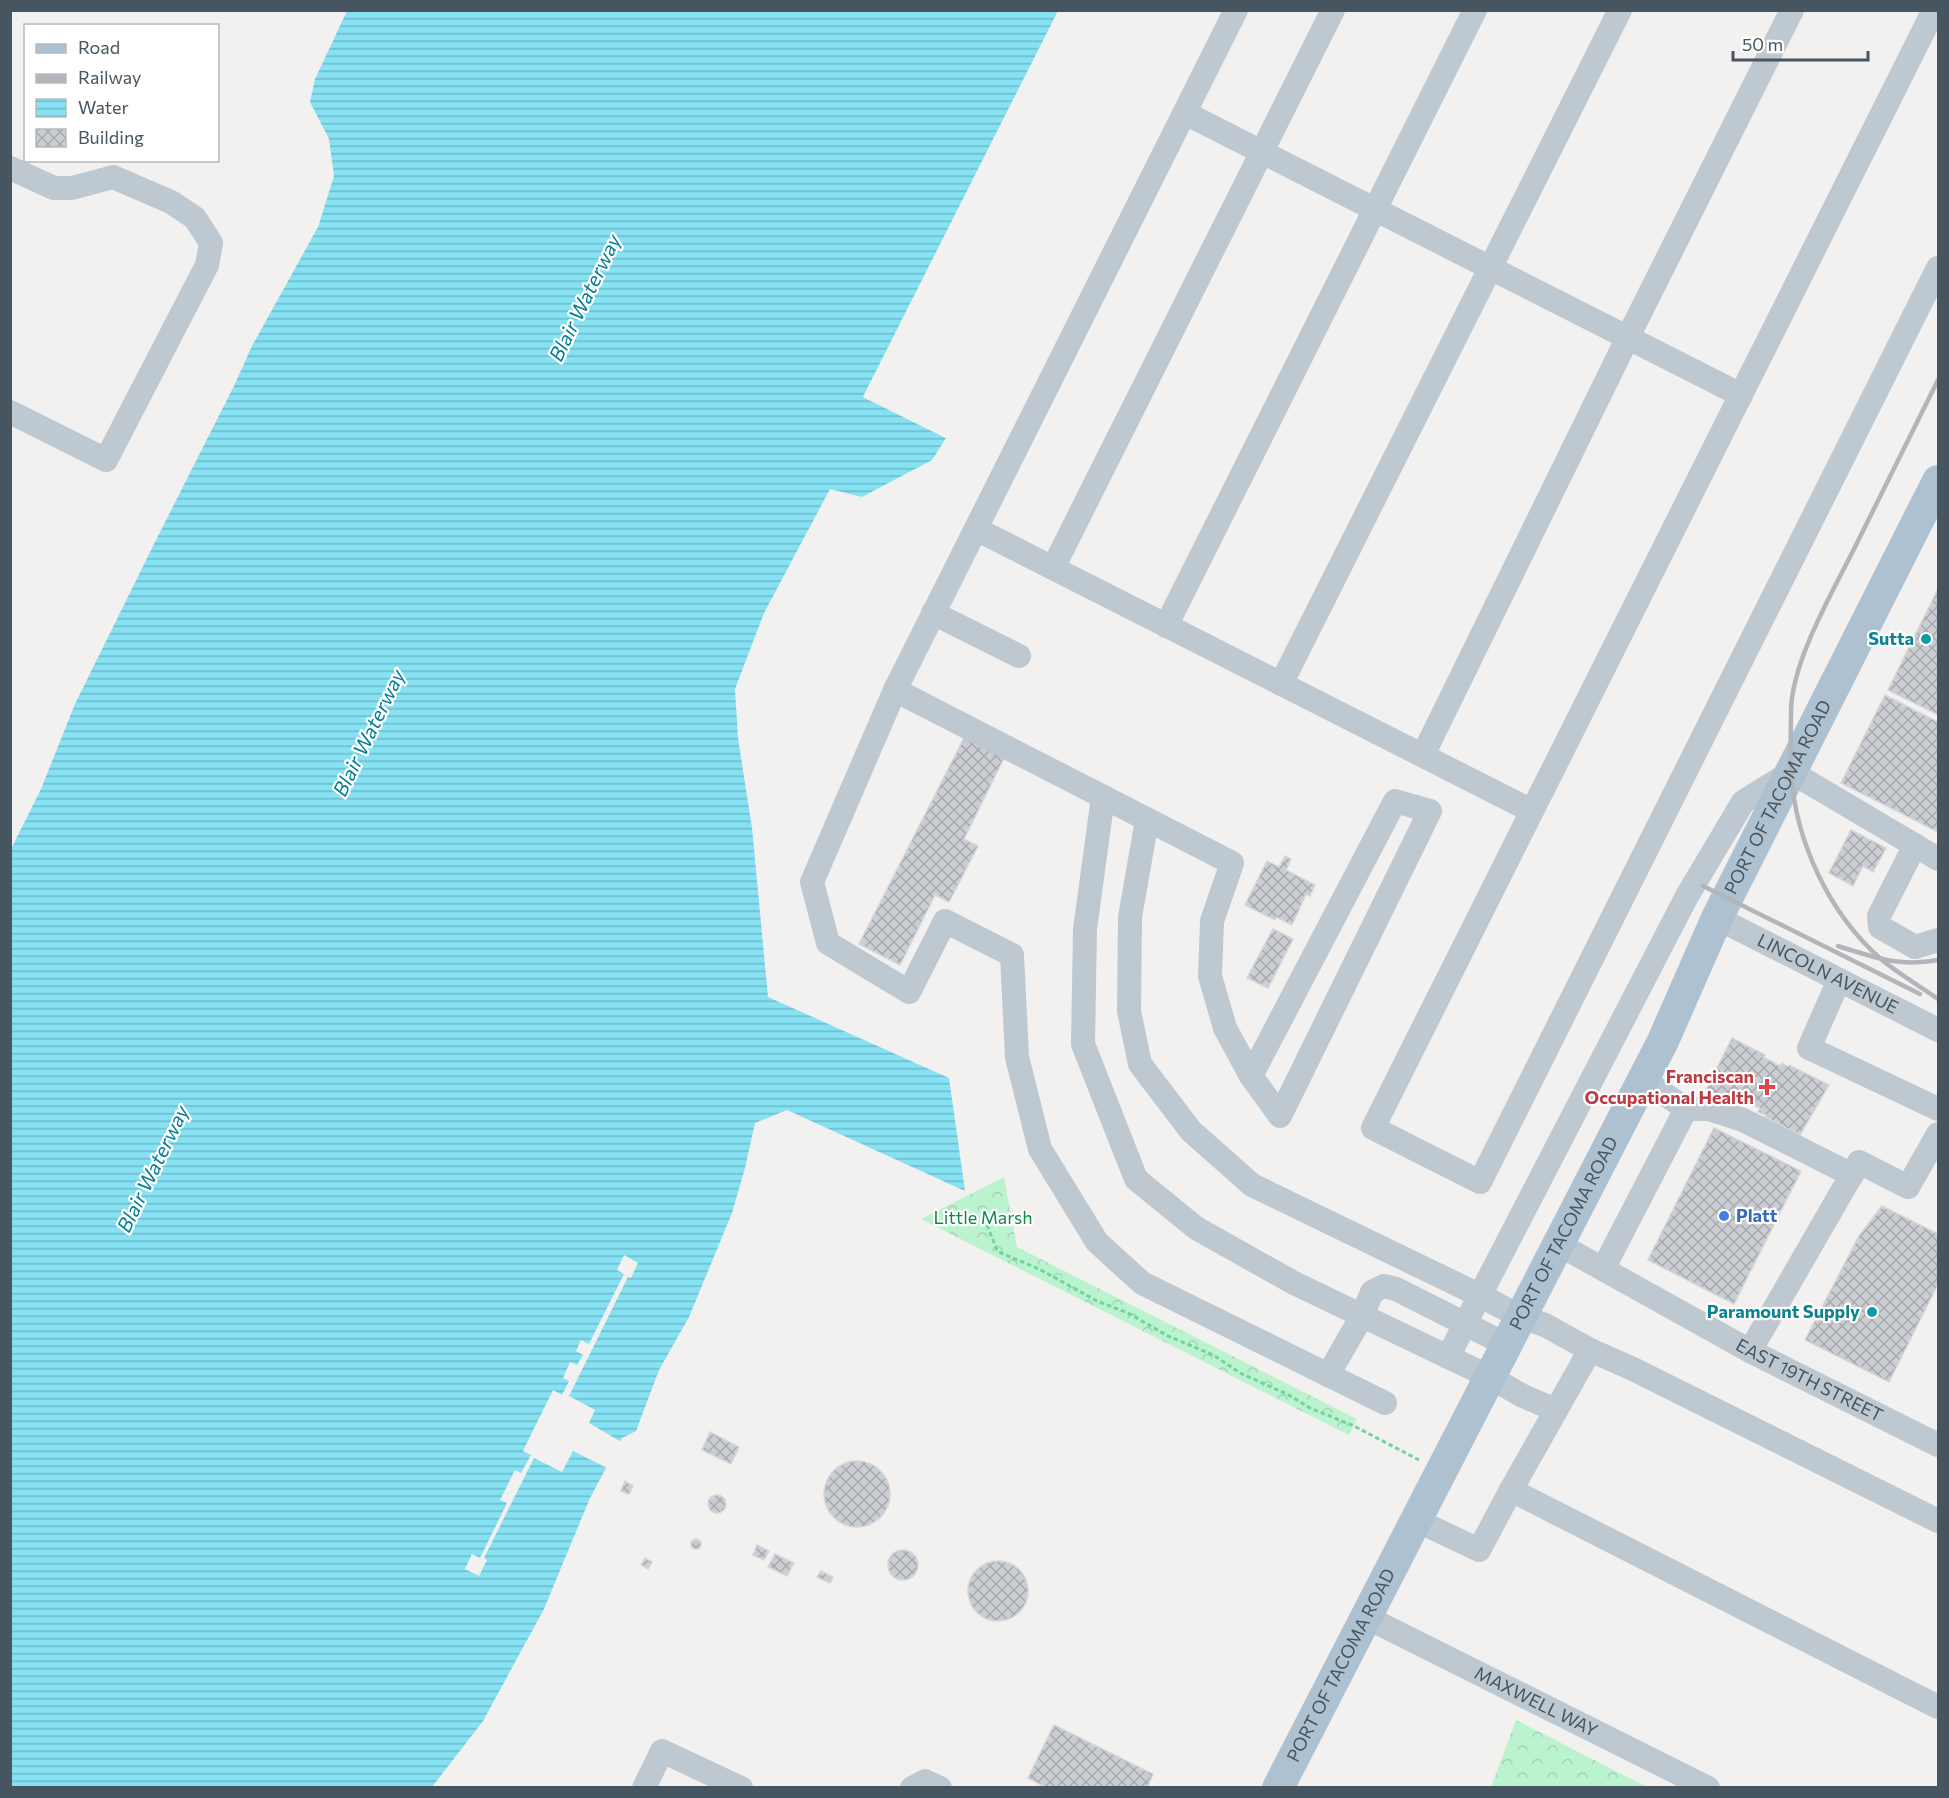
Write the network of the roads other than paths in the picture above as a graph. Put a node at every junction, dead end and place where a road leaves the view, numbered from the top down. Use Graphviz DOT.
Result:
graph roads {
  1 [pos="1236,10"];
  2 [pos="1333,10"];
  3 [pos="1475,10"];
  4 [pos="1620,10"];
  5 [pos="1792,10"];
  6 [pos="1934,10"];
  7 [pos="1185,113"];
  8 [pos="1262,152"];
  9 [pos="10,168"];
  10 [pos="1375,209"];
  11 [pos="1491,268"];
  12 [pos="1938,268"];
  13 [pos="1628,337"];
  14 [pos="1741,395"];
  15 [pos="10,412"];
  16 [pos="1938,481"];
  17 [pos="976,529"];
  18 [pos="1053,568"];
  19 [pos="933,613"];
  20 [pos="1166,626"];
  21 [pos="1019,656"];
  22 [pos="1281,684"];
  23 [pos="895,690"];
  24 [pos="1423,755"];
  25 [pos="1791,772"];
  26 [pos="1103,797"];
  27 [pos="1532,811"];
  28 [pos="1148,820"];
  29 [pos="1915,845"];
  30 [pos="1938,859"];
  31 [pos="1717,918"];
  32 [pos="1938,940"];
  33 [pos="1839,980"];
  34 [pos="1938,1030"];
  35 [pos="1251,1076"];
  36 [pos="1643,1079"];
  37 [pos="1686,1109"];
  38 [pos="1938,1109"];
  39 [pos="1938,1134"];
  40 [pos="1852,1175"];
  41 [pos="1558,1244"];
  42 [pos="1603,1269"];
  43 [pos="1479,1295"];
  44 [pos="1362,1316"];
  45 [pos="1521,1317"];
  46 [pos="1464,1323"];
  47 [pos="1505,1344"];
  48 [pos="1590,1350"];
  49 [pos="1750,1351"];
  50 [pos="1448,1357"];
  51 [pos="1328,1375"];
  52 [pos="1490,1377"];
  53 [pos="1385,1403"];
  54 [pos="1556,1410"];
  55 [pos="1938,1445"];
  56 [pos="1510,1490"];
  57 [pos="1416,1520"];
  58 [pos="1938,1521"];
  59 [pos="1366,1617"];
  60 [pos="1938,1707"];
  61 [pos="644,1788"];
  62 [pos="741,1788"];
  63 [pos="912,1788"];
  64 [pos="940,1788"];
  65 [pos="1278,1788"];
  66 [pos="1708,1788"];
  1 -- 7 [label="street"];
  2 -- 8 [label="street"];
  3 -- 10 [label="street"];
  4 -- 11 [label="street"];
  5 -- 13 [label="street"];
  6 -- 14 [label="street"];
  7 -- 8 [label="street"];
  7 -- 17 [label="street"];
  8 -- 10 [label="street"];
  8 -- 18 [label="street"];
  9 -- 15 [label="street"];
  10 -- 11 [label="street"];
  10 -- 20 [label="street"];
  11 -- 13 [label="street"];
  11 -- 22 [label="street"];
  12 -- 27 [label="street"];
  13 -- 14 [label="street"];
  13 -- 24 [label="street"];
  14 -- 27 [label="street"];
  16 -- 25 [label="main road, PORT OF TACOMA ROAD"];
  17 -- 18 [label="street"];
  17 -- 19 [label="street"];
  18 -- 20 [label="street"];
  19 -- 21 [label="street"];
  19 -- 23 [label="street"];
  20 -- 22 [label="street"];
  22 -- 24 [label="street"];
  23 -- 26 [label="street"];
  23 -- 51 [label="street"];
  24 -- 27 [label="street"];
  25 -- 29 [label="street"];
  25 -- 31 [label="main road, PORT OF TACOMA ROAD"];
  25 -- 43 [label="street"];
  26 -- 28 [label="street"];
  26 -- 44 [label="street"];
  28 -- 35 [label="street"];
  28 -- 43 [label="street"];
  29 -- 30 [label="street"];
  29 -- 32 [label="street"];
  31 -- 33 [label="street, LINCOLN AVENUE"];
  31 -- 36 [label="main road, PORT OF TACOMA ROAD"];
  33 -- 34 [label="street, LINCOLN AVENUE"];
  33 -- 38 [label="street"];
  35 -- 35 [label="street"];
  36 -- 37 [label="street"];
  36 -- 41 [label="main road, PORT OF TACOMA ROAD"];
  37 -- 40 [label="street"];
  37 -- 42 [label="street"];
  39 -- 40 [label="street"];
  40 -- 49 [label="street"];
  41 -- 42 [label="street, EAST 19TH STREET"];
  41 -- 45 [label="main road, PORT OF TACOMA ROAD"];
  42 -- 49 [label="street, EAST 19TH STREET"];
  43 -- 45 [label="street"];
  43 -- 46 [label="street"];
  44 -- 46 [label="street"];
  44 -- 50 [label="street"];
  44 -- 51 [label="street"];
  45 -- 47 [label="main road, PORT OF TACOMA ROAD"];
  45 -- 48 [label="street"];
  46 -- 47 [label="street"];
  46 -- 50 [label="street"];
  47 -- 52 [label="main road, PORT OF TACOMA ROAD"];
  48 -- 54 [label="street"];
  48 -- 58 [label="street"];
  49 -- 55 [label="street, EAST 19TH STREET"];
  50 -- 52 [label="street"];
  51 -- 53 [label="street"];
  52 -- 54 [label="street"];
  52 -- 57 [label="main road, PORT OF TACOMA ROAD"];
  54 -- 56 [label="street"];
  56 -- 57 [label="street"];
  56 -- 60 [label="street"];
  57 -- 59 [label="main road, PORT OF TACOMA ROAD"];
  59 -- 65 [label="main road, PORT OF TACOMA ROAD"];
  59 -- 66 [label="street, MAXWELL WAY"];
  61 -- 62 [label="street"];
  63 -- 64 [label="street"];
}
